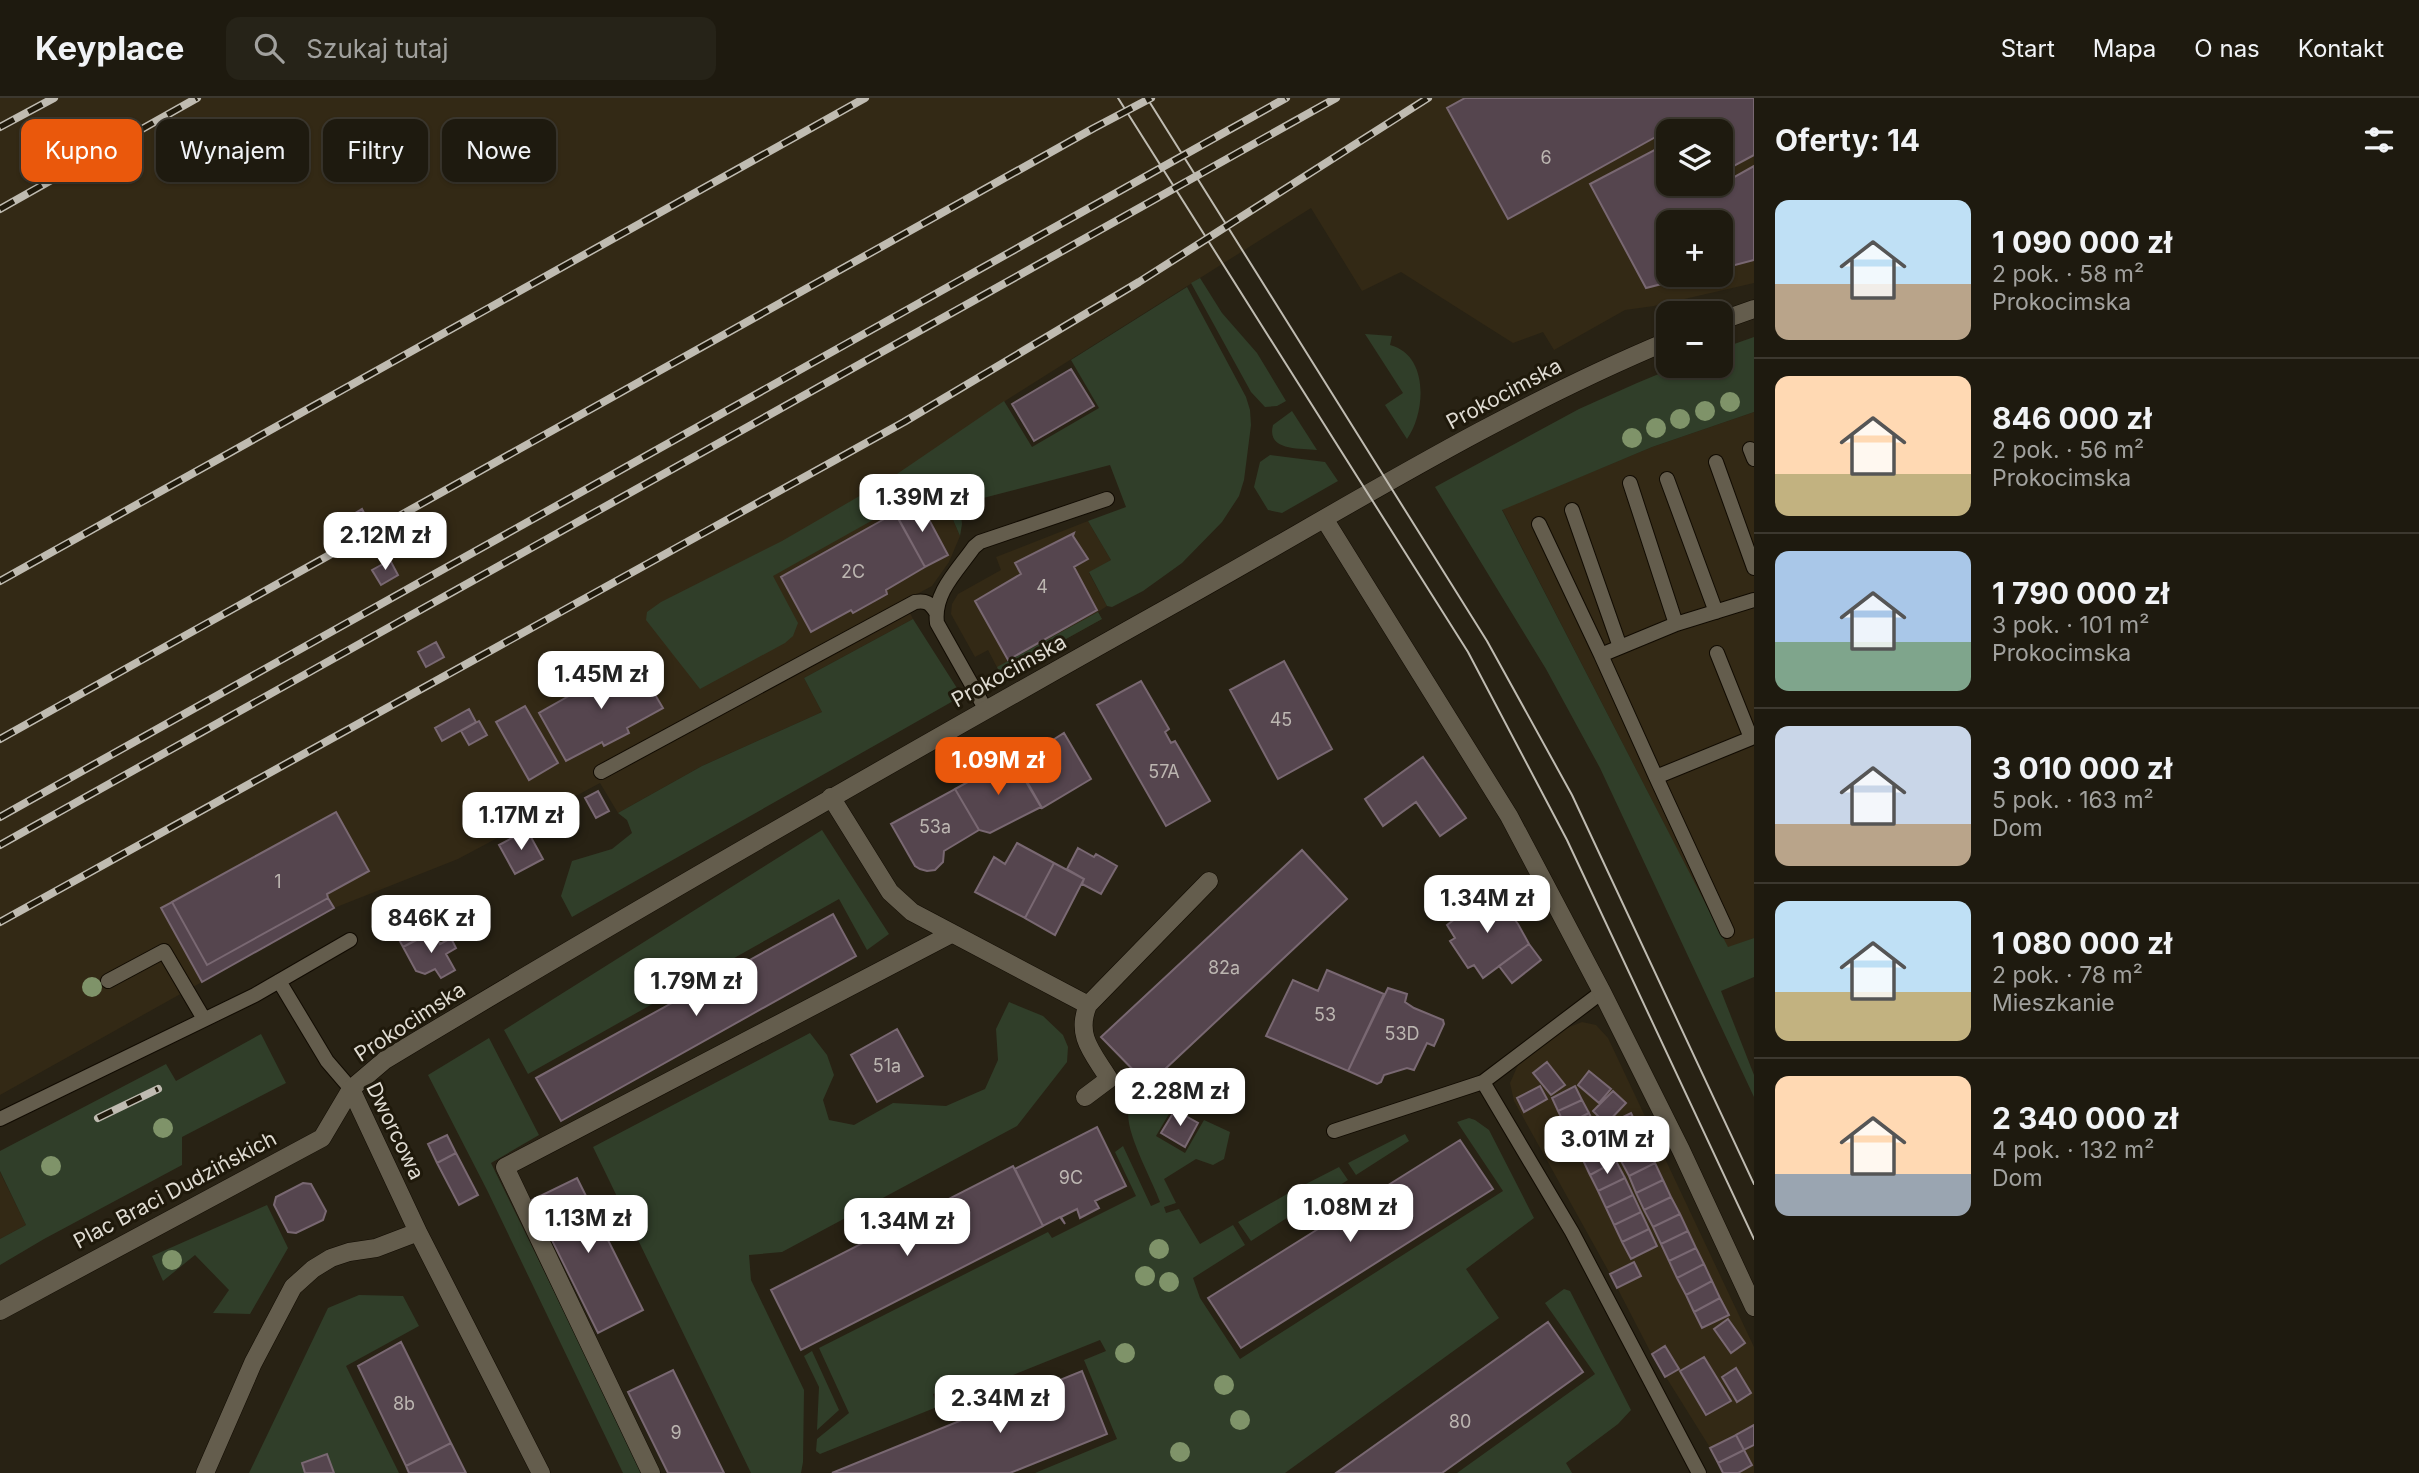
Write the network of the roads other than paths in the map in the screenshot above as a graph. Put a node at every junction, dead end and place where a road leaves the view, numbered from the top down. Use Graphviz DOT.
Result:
graph roads {
  1 [pos="1754,309"];
  2 [pos="1733,316"];
  3 [pos="1656,346"];
  4 [pos="1716,462"];
  5 [pos="1667,479"];
  6 [pos="1630,483"];
  7 [pos="1107,499"];
  8 [pos="1573,510"];
  9 [pos="1325,520"];
  10 [pos="1539,524"];
  11 [pos="1754,568"];
  12 [pos="1754,600"];
  13 [pos="936,612"];
  14 [pos="1716,612"];
  15 [pos="1676,624"];
  16 [pos="1620,646"];
  17 [pos="1717,653"];
  18 [pos="1601,655"];
  19 [pos="986,710"];
  20 [pos="1753,737"];
  21 [pos="601,772"];
  22 [pos="1656,777"];
  23 [pos="831,797"];
  24 [pos="1209,881"];
  25 [pos="1727,932"];
  26 [pos="951,934"];
  27 [pos="350,940"];
  28 [pos="108,981"];
  29 [pos="279,981"];
  30 [pos="1602,992"];
  31 [pos="1088,1005"];
  32 [pos="204,1019"];
  33 [pos="1483,1082"];
  34 [pos="351,1089"];
  35 [pos="1085,1097"];
  36 [pos="0,1119"];
  37 [pos="1334,1130"];
  38 [pos="418,1232"];
  39 [pos="1754,1307"];
  40 [pos="0,1311"];
  41 [pos="205,1473"];
  42 [pos="541,1473"];
  43 [pos="651,1473"];
  44 [pos="1699,1473"];
  1 -- 2 [label="street"];
  3 -- 9 [label="street, Prokocimska"];
  4 -- 11 [label="lane"];
  5 -- 14 [label="lane"];
  6 -- 15 [label="lane"];
  7 -- 13 [label="lane"];
  8 -- 16 [label="lane"];
  9 -- 19 [label="street, Prokocimska"];
  9 -- 30 [label="street"];
  10 -- 18 [label="lane"];
  12 -- 14 [label="lane"];
  13 -- 19 [label="lane"];
  13 -- 21 [label="lane"];
  14 -- 15 [label="lane"];
  15 -- 16 [label="lane"];
  16 -- 18 [label="lane"];
  17 -- 20 [label="lane"];
  18 -- 22 [label="lane"];
  19 -- 23 [label="street, Prokocimska"];
  20 -- 22 [label="lane"];
  22 -- 25 [label="lane"];
  23 -- 26 [label="street"];
  23 -- 34 [label="street, Prokocimska"];
  24 -- 31 [label="street"];
  26 -- 31 [label="street"];
  26 -- 43 [label="street"];
  27 -- 29 [label="lane"];
  28 -- 32 [label="lane"];
  29 -- 32 [label="lane"];
  29 -- 34 [label="lane, Dworcowa"];
  30 -- 33 [label="lane"];
  30 -- 39 [label="street"];
  31 -- 35 [label="street"];
  32 -- 36 [label="lane"];
  33 -- 37 [label="lane"];
  33 -- 44 [label="lane"];
  34 -- 38 [label="street, Dworcowa"];
  34 -- 40 [label="street, Plac Braci Dudzińskich"];
  38 -- 41 [label="street"];
  38 -- 42 [label="street, Dworcowa"];
}
